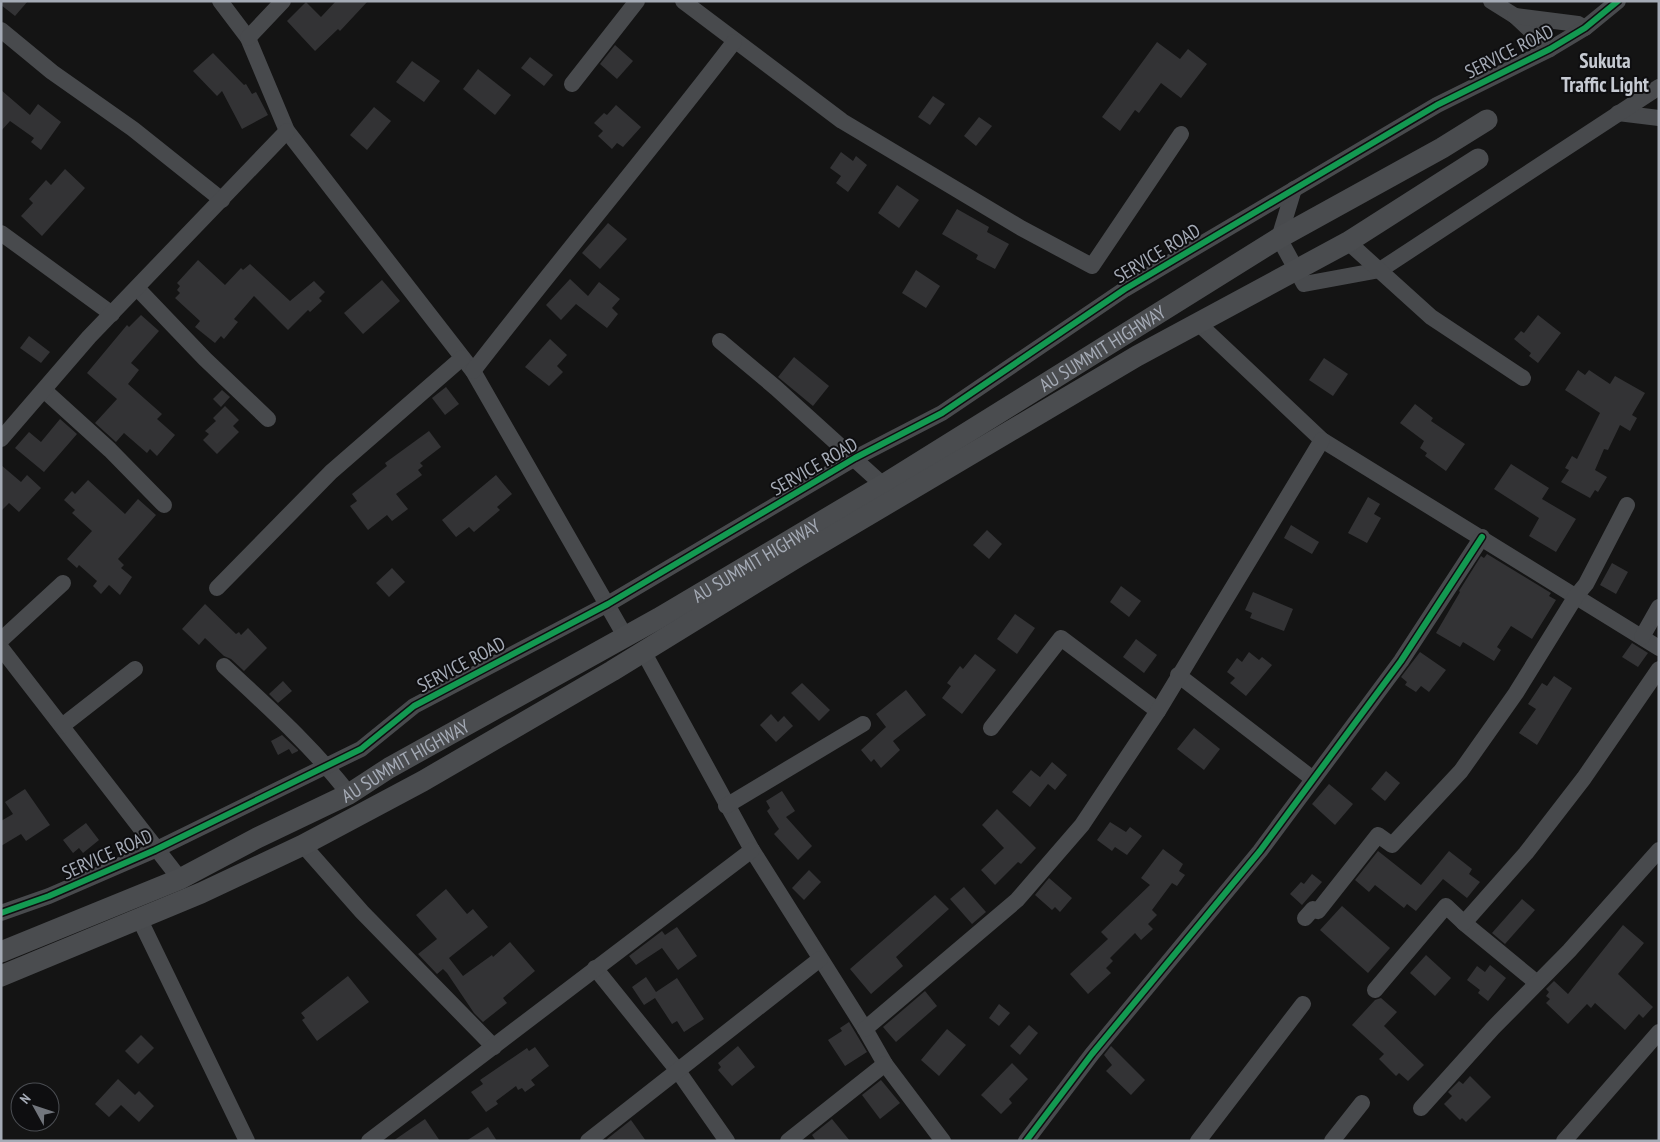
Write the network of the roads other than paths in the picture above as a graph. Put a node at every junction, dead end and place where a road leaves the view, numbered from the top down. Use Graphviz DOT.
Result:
graph roads {
  1 [pos="220,1"];
  2 [pos="283,1"];
  3 [pos="637,1"];
  4 [pos="683,1"];
  5 [pos="1491,1"];
  6 [pos="1618,1"];
  7 [pos="1515,16"];
  8 [pos="1585,28"];
  9 [pos="1,30"];
  10 [pos="248,38"];
  11 [pos="734,42"];
  12 [pos="1550,49"];
  13 [pos="572,84"];
  14 [pos="1656,93"];
  15 [pos="1618,113"];
  16 [pos="1659,118"];
  17 [pos="1487,120"];
  18 [pos="287,131"];
  19 [pos="1181,134"];
  20 [pos="1478,159"];
  21 [pos="1294,189"];
  22 [pos="222,200"];
  23 [pos="1,233"];
  24 [pos="1279,238"];
  25 [pos="1348,242"];
  26 [pos="1298,270"];
  27 [pos="1380,270"];
  28 [pos="137,288"];
  29 [pos="112,314"];
  30 [pos="1199,324"];
  31 [pos="720,341"];
  32 [pos="462,358"];
  33 [pos="473,371"];
  34 [pos="1523,378"];
  35 [pos="45,391"];
  36 [pos="268,419"];
  37 [pos="1,439"];
  38 [pos="1322,440"];
  39 [pos="855,458"];
  40 [pos="883,485"];
  41 [pos="164,505"];
  42 [pos="1626,505"];
  43 [pos="1482,538"];
  44 [pos="63,584"];
  45 [pos="217,588"];
  46 [pos="1576,596"];
  47 [pos="608,604"];
  48 [pos="1659,607"];
  49 [pos="626,636"];
  50 [pos="1642,637"];
  51 [pos="1,640"];
  52 [pos="1,648"];
  53 [pos="1659,648"];
  54 [pos="643,651"];
  55 [pos="224,666"];
  56 [pos="1659,668"];
  57 [pos="135,669"];
  58 [pos="1178,675"];
  59 [pos="1158,711"];
  60 [pos="863,724"];
  61 [pos="62,726"];
  62 [pos="991,728"];
  63 [pos="328,766"];
  64 [pos="1313,779"];
  65 [pos="349,794"];
  66 [pos="726,806"];
  67 [pos="303,845"];
  68 [pos="155,850"];
  69 [pos="752,850"];
  70 [pos="1659,850"];
  71 [pos="180,879"];
  72 [pos="1,913"];
  73 [pos="139,918"];
  74 [pos="1305,918"];
  75 [pos="1464,923"];
  76 [pos="1,952"];
  77 [pos="820,960"];
  78 [pos="595,968"];
  79 [pos="1,976"];
  80 [pos="1537,983"];
  81 [pos="1376,990"];
  82 [pos="1303,1004"];
  83 [pos="866,1029"];
  84 [pos="1659,1032"];
  85 [pos="494,1048"];
  86 [pos="885,1064"];
  87 [pos="678,1071"];
  88 [pos="1362,1103"];
  89 [pos="1421,1108"];
  90 [pos="246,1141"];
  91 [pos="369,1141"];
  92 [pos="588,1141"];
  93 [pos="727,1141"];
  94 [pos="788,1141"];
  95 [pos="943,1141"];
  96 [pos="1026,1141"];
  97 [pos="1198,1141"];
  98 [pos="1332,1141"];
  99 [pos="1564,1141"];
  1 -- 10 [label="street"];
  2 -- 10 [label="street"];
  3 -- 13 [label="street"];
  4 -- 11 [label="street"];
  5 -- 7 [label="street"];
  6 -- 8 [label="street, SERVICE ROAD"];
  7 -- 8 [label="street"];
  7 -- 12 [label="street"];
  8 -- 12 [label="street, SERVICE ROAD"];
  9 -- 22 [label="street"];
  10 -- 18 [label="street"];
  11 -- 19 [label="street"];
  11 -- 33 [label="street"];
  12 -- 21 [label="street, SERVICE ROAD"];
  14 -- 15 [label="street"];
  15 -- 16 [label="street"];
  15 -- 27 [label="street"];
  17 -- 24 [label="main road, AU SUMMIT HIGHWAY"];
  18 -- 22 [label="street"];
  18 -- 32 [label="street"];
  20 -- 25 [label="main road, AU SUMMIT HIGHWAY"];
  21 -- 24 [label="street"];
  21 -- 39 [label="street, SERVICE ROAD"];
  22 -- 28 [label="street"];
  23 -- 29 [label="street"];
  24 -- 26 [label="street"];
  24 -- 40 [label="main road, AU SUMMIT HIGHWAY"];
  25 -- 26 [label="main road, AU SUMMIT HIGHWAY"];
  25 -- 27 [label="street"];
  26 -- 27 [label="street"];
  26 -- 30 [label="main road, AU SUMMIT HIGHWAY"];
  27 -- 34 [label="street"];
  28 -- 29 [label="street"];
  28 -- 36 [label="street"];
  29 -- 35 [label="street"];
  30 -- 38 [label="street"];
  30 -- 54 [label="main road, AU SUMMIT HIGHWAY"];
  31 -- 39 [label="street"];
  32 -- 33 [label="street"];
  32 -- 45 [label="street"];
  33 -- 47 [label="street"];
  35 -- 37 [label="street"];
  35 -- 41 [label="street"];
  38 -- 43 [label="street"];
  38 -- 58 [label="street"];
  39 -- 40 [label="street"];
  39 -- 47 [label="street, SERVICE ROAD"];
  40 -- 49 [label="main road, AU SUMMIT HIGHWAY"];
  42 -- 46 [label="street"];
  43 -- 46 [label="street"];
  43 -- 64 [label="street"];
  44 -- 51 [label="street"];
  46 -- 50 [label="street"];
  46 -- 74 [label="street"];
  47 -- 49 [label="street"];
  47 -- 63 [label="street, SERVICE ROAD"];
  48 -- 50 [label="street"];
  49 -- 65 [label="main road, AU SUMMIT HIGHWAY"];
  50 -- 53 [label="street"];
  52 -- 61 [label="street"];
  54 -- 66 [label="street"];
  54 -- 67 [label="main road, AU SUMMIT HIGHWAY"];
  55 -- 63 [label="street"];
  56 -- 75 [label="street"];
  57 -- 61 [label="street"];
  58 -- 59 [label="street"];
  58 -- 64 [label="street"];
  59 -- 62 [label="street"];
  59 -- 83 [label="street"];
  60 -- 66 [label="street"];
  61 -- 68 [label="street"];
  63 -- 65 [label="street"];
  63 -- 68 [label="street, SERVICE ROAD"];
  64 -- 96 [label="street"];
  65 -- 71 [label="main road, AU SUMMIT HIGHWAY"];
  66 -- 69 [label="street"];
  67 -- 73 [label="main road, AU SUMMIT HIGHWAY"];
  67 -- 85 [label="street"];
  68 -- 71 [label="street"];
  68 -- 72 [label="street, SERVICE ROAD"];
  69 -- 77 [label="street"];
  69 -- 78 [label="street"];
  70 -- 80 [label="street"];
  71 -- 76 [label="main road, AU SUMMIT HIGHWAY"];
  73 -- 79 [label="main road, AU SUMMIT HIGHWAY"];
  73 -- 90 [label="street"];
  75 -- 80 [label="street"];
  75 -- 81 [label="street"];
  77 -- 83 [label="street"];
  77 -- 87 [label="street"];
  78 -- 85 [label="street"];
  78 -- 87 [label="street"];
  80 -- 89 [label="street"];
  82 -- 97 [label="street"];
  83 -- 86 [label="street"];
  84 -- 99 [label="street"];
  85 -- 91 [label="street"];
  86 -- 94 [label="street"];
  86 -- 95 [label="street"];
  87 -- 92 [label="street"];
  87 -- 93 [label="street"];
  88 -- 98 [label="street"];
}
